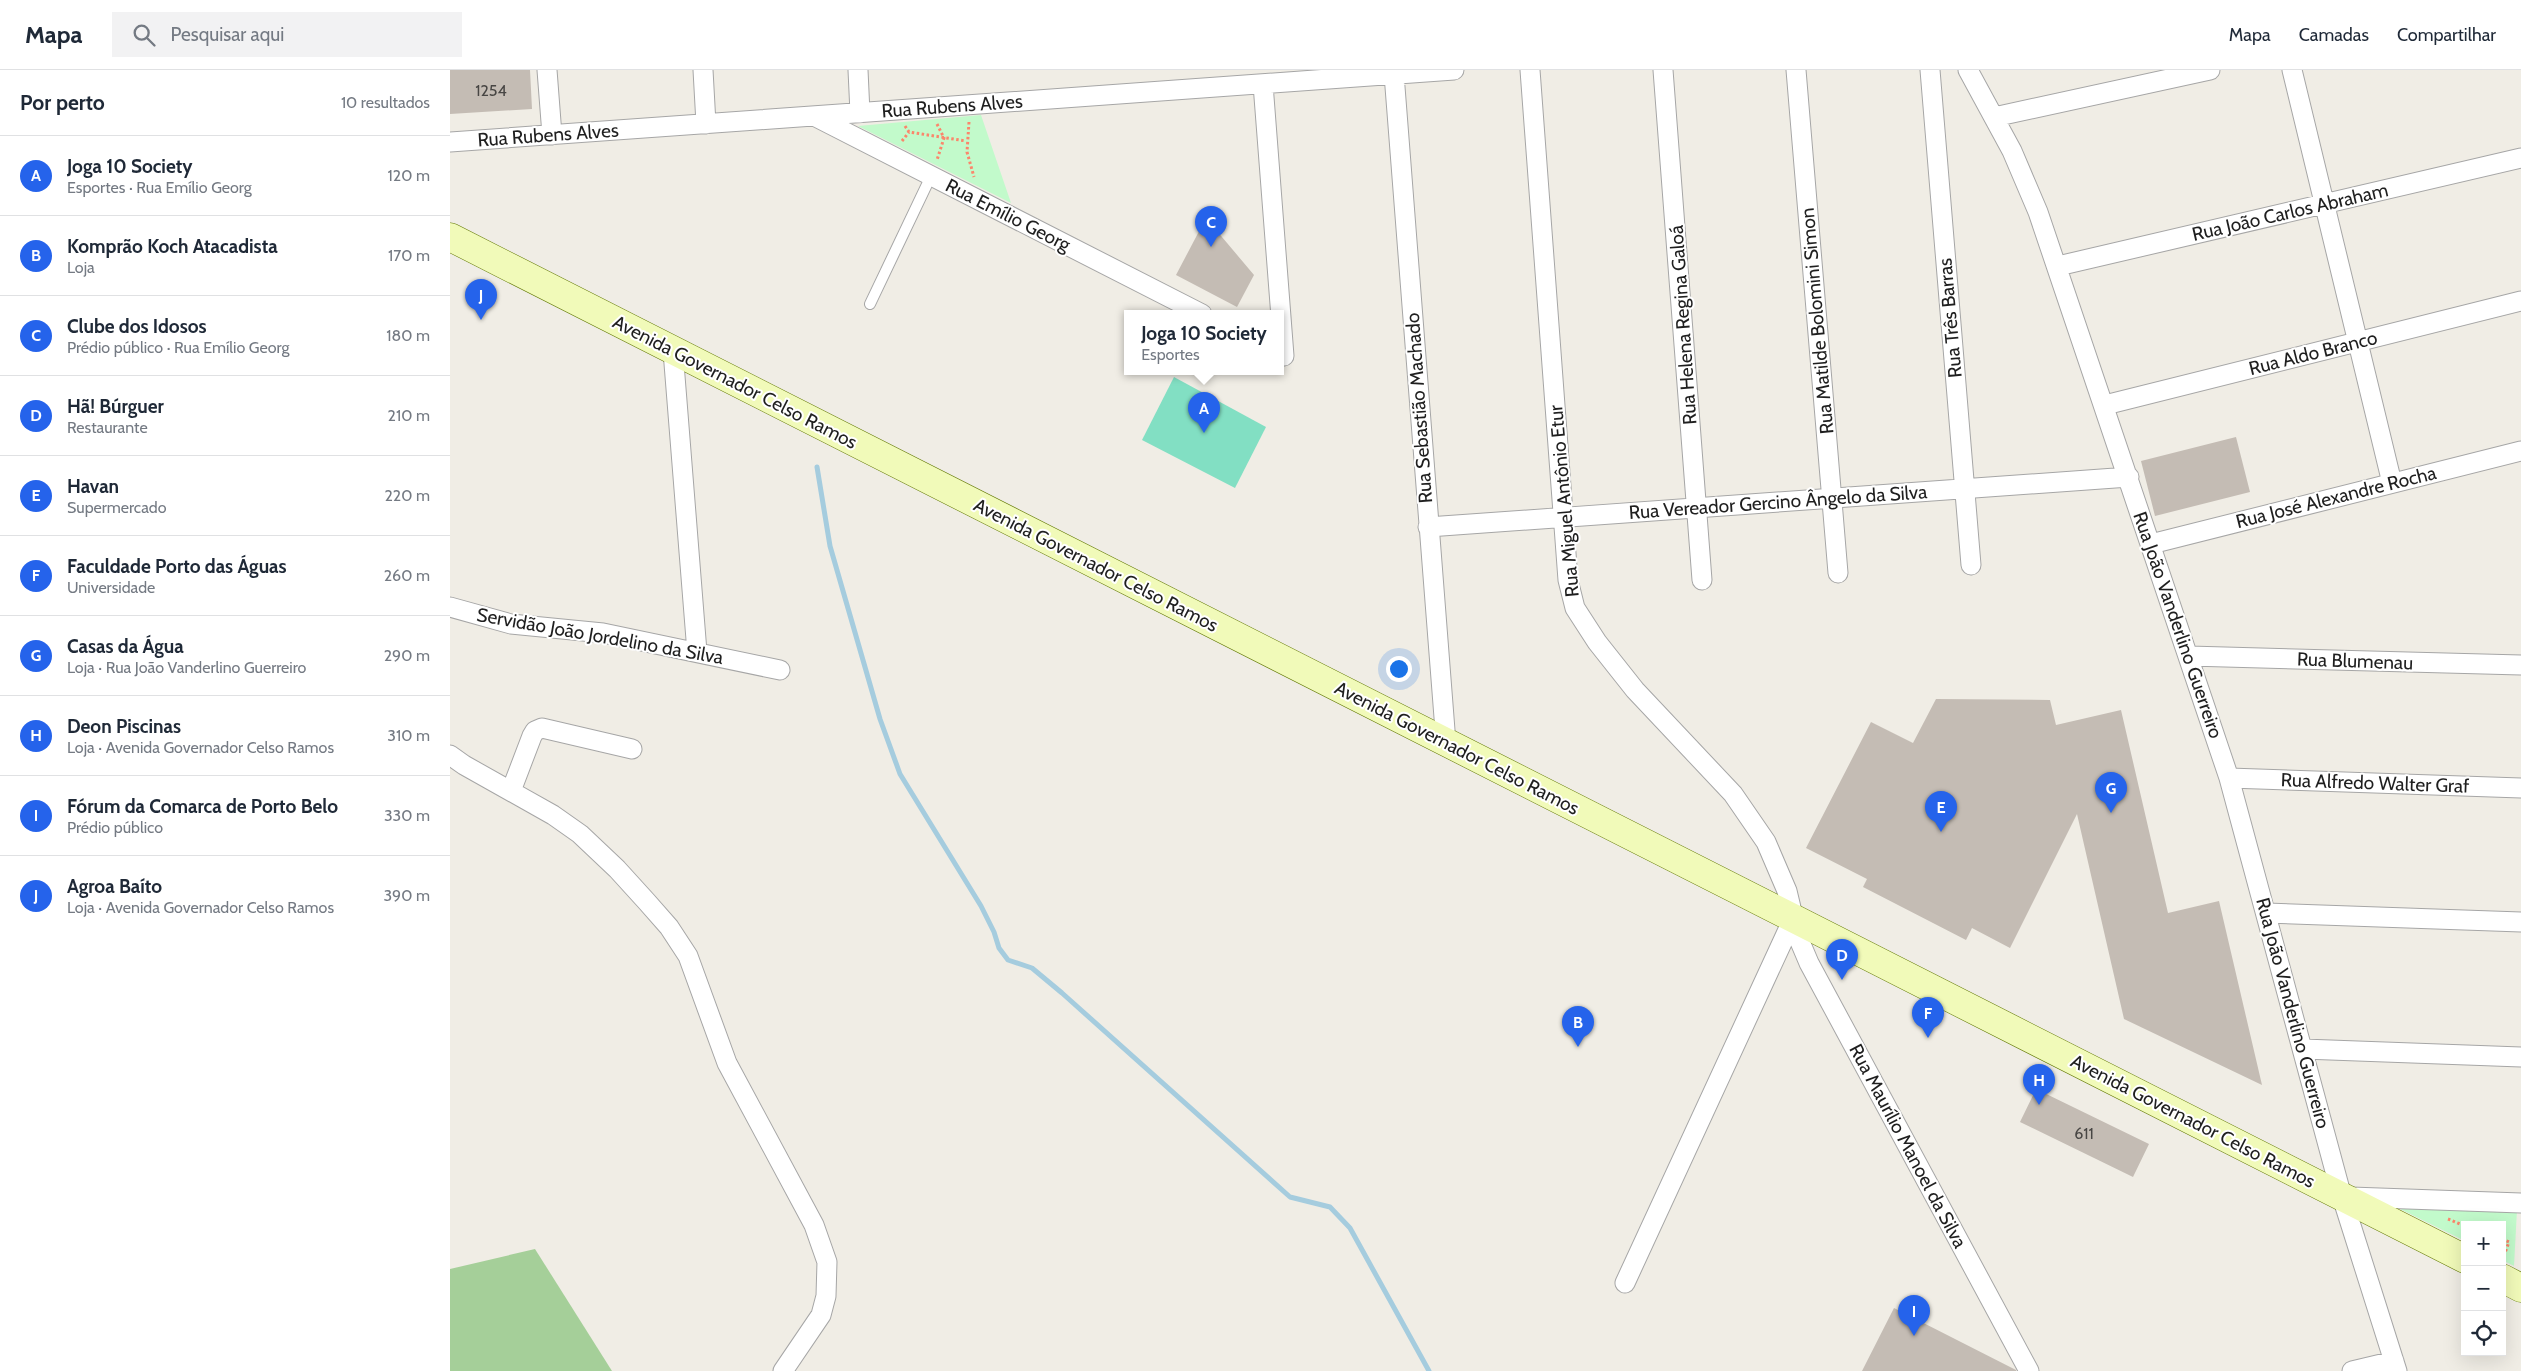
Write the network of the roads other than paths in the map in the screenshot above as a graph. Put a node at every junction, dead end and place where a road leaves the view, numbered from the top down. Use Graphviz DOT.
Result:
graph roads {
  1 [pos="547,70"];
  2 [pos="703,70"];
  3 [pos="858,70"];
  4 [pos="1454,70"];
  5 [pos="1530,70"];
  6 [pos="1663,70"];
  7 [pos="1796,70"];
  8 [pos="1930,70"];
  9 [pos="1968,70"];
  10 [pos="2210,70"];
  11 [pos="2292,70"];
  12 [pos="1394,74"];
  13 [pos="1235,78"];
  14 [pos="1263,84"];
  15 [pos="860,113"];
  16 [pos="814,116"];
  17 [pos="1994,117"];
  18 [pos="706,124"];
  19 [pos="552,135"];
  20 [pos="450,142"];
  21 [pos="2521,158"];
  22 [pos="932,176"];
  23 [pos="2325,204"];
  24 [pos="450,237"];
  25 [pos="2058,266"];
  26 [pos="2521,301"];
  27 [pos="870,304"];
  28 [pos="1194,310"];
  29 [pos="1279,310"];
  30 [pos="2358,342"];
  31 [pos="673,351"];
  32 [pos="2105,405"];
  33 [pos="2521,451"];
  34 [pos="2128,477"];
  35 [pos="2392,483"];
  36 [pos="1964,488"];
  37 [pos="1832,498"];
  38 [pos="1697,508"];
  39 [pos="1563,517"];
  40 [pos="1428,527"];
  41 [pos="2151,544"];
  42 [pos="1970,565"];
  43 [pos="1838,573"];
  44 [pos="1702,580"];
  45 [pos="450,607"];
  46 [pos="697,652"];
  47 [pos="2189,656"];
  48 [pos="2521,665"];
  49 [pos="780,670"];
  50 [pos="1446,743"];
  51 [pos="632,749"];
  52 [pos="450,755"];
  53 [pos="2229,778"];
  54 [pos="2521,788"];
  55 [pos="511,791"];
  56 [pos="2266,913"];
  57 [pos="1793,919"];
  58 [pos="2521,922"];
  59 [pos="2303,1049"];
  60 [pos="2521,1057"];
  61 [pos="2342,1197"];
  62 [pos="2521,1204"];
  63 [pos="2461,1257"];
  64 [pos="2506,1280"];
  65 [pos="1625,1283"];
  66 [pos="2521,1288"];
  67 [pos="2396,1366"];
  68 [pos="783,1371"];
  69 [pos="2029,1371"];
  70 [pos="2352,1371"];
  1 -- 19 [label="street"];
  2 -- 18 [label="street"];
  3 -- 15 [label="street"];
  4 -- 12 [label="street, Rua Rubens Alves"];
  5 -- 39 [label="street, Rua Miguel Antônio Etur"];
  6 -- 38 [label="street, Rua Helena Regina Galoá"];
  7 -- 37 [label="street, Rua Matilde Bolomini Simon"];
  8 -- 36 [label="street, Rua Três Barras"];
  9 -- 17 [label="street, Rua João Vanderlino Guerreiro"];
  10 -- 17 [label="street"];
  11 -- 23 [label="street"];
  12 -- 14 [label="street, Rua Rubens Alves"];
  12 -- 40 [label="street, Rua Sebastião Machado"];
  13 -- 14 [label="street, Rua Rubens Alves"];
  13 -- 15 [label="street, Rua Rubens Alves"];
  14 -- 29 [label="street"];
  15 -- 16 [label="street, Rua Rubens Alves"];
  16 -- 18 [label="street, Rua Rubens Alves"];
  16 -- 22 [label="street, Rua Emílio Georg"];
  17 -- 25 [label="street, Rua João Vanderlino Guerreiro"];
  18 -- 19 [label="street, Rua Rubens Alves"];
  19 -- 20 [label="street, Rua Rubens Alves"];
  21 -- 23 [label="street, Rua João Carlos Abraham"];
  22 -- 27 [label="lane"];
  22 -- 28 [label="street, Rua Emílio Georg"];
  23 -- 25 [label="street, Rua João Carlos Abraham"];
  23 -- 30 [label="street"];
  24 -- 31 [label="main road, Avenida Governador Celso Ramos"];
  25 -- 32 [label="street, Rua João Vanderlino Guerreiro"];
  26 -- 30 [label="street, Rua Aldo Branco"];
  30 -- 32 [label="street, Rua Aldo Branco"];
  30 -- 35 [label="street"];
  31 -- 46 [label="street"];
  31 -- 50 [label="main road, Avenida Governador Celso Ramos"];
  32 -- 34 [label="street, Rua João Vanderlino Guerreiro"];
  33 -- 35 [label="street, Rua José Alexandre Rocha"];
  34 -- 36 [label="street, Rua Vereador Gercino Ângelo da Silva"];
  34 -- 41 [label="street, Rua João Vanderlino Guerreiro"];
  35 -- 41 [label="street, Rua José Alexandre Rocha"];
  36 -- 37 [label="street, Rua Vereador Gercino Ângelo da Silva"];
  36 -- 42 [label="street, Rua Três Barras"];
  37 -- 38 [label="street, Rua Vereador Gercino Ângelo da Silva"];
  37 -- 43 [label="street, Rua Matilde Bolomini Simon"];
  38 -- 39 [label="street, Rua Vereador Gercino Ângelo da Silva"];
  38 -- 44 [label="street, Rua Helena Regina Galoá"];
  39 -- 40 [label="street, Rua Vereador Gercino Ângelo da Silva"];
  39 -- 57 [label="street, Rua Miguel Antônio Etur"];
  40 -- 50 [label="street, Rua Sebastião Machado"];
  41 -- 47 [label="street, Rua João Vanderlino Guerreiro"];
  45 -- 46 [label="street, Servidão João Jordelino da Silva"];
  46 -- 49 [label="street, Servidão João Jordelino da Silva"];
  47 -- 48 [label="street, Rua Blumenau"];
  47 -- 53 [label="street, Rua João Vanderlino Guerreiro"];
  50 -- 57 [label="main road, Avenida Governador Celso Ramos"];
  51 -- 55 [label="street"];
  52 -- 55 [label="street"];
  53 -- 54 [label="street, Rua Alfredo Walter Graf"];
  53 -- 56 [label="street, Rua João Vanderlino Guerreiro"];
  55 -- 68 [label="street"];
  56 -- 58 [label="street"];
  56 -- 59 [label="street, Rua João Vanderlino Guerreiro"];
  57 -- 61 [label="main road, Avenida Governador Celso Ramos"];
  57 -- 65 [label="street"];
  57 -- 69 [label="street, Rua Maurílio Manoel da Silva"];
  59 -- 60 [label="street"];
  59 -- 61 [label="street, Rua João Vanderlino Guerreiro"];
  61 -- 62 [label="street"];
  61 -- 63 [label="main road, Avenida Governador Celso Ramos"];
  61 -- 67 [label="street, Rua João Vanderlino Guerreiro"];
  64 -- 66 [label="main road"];
  67 -- 70 [label="street"];
}
